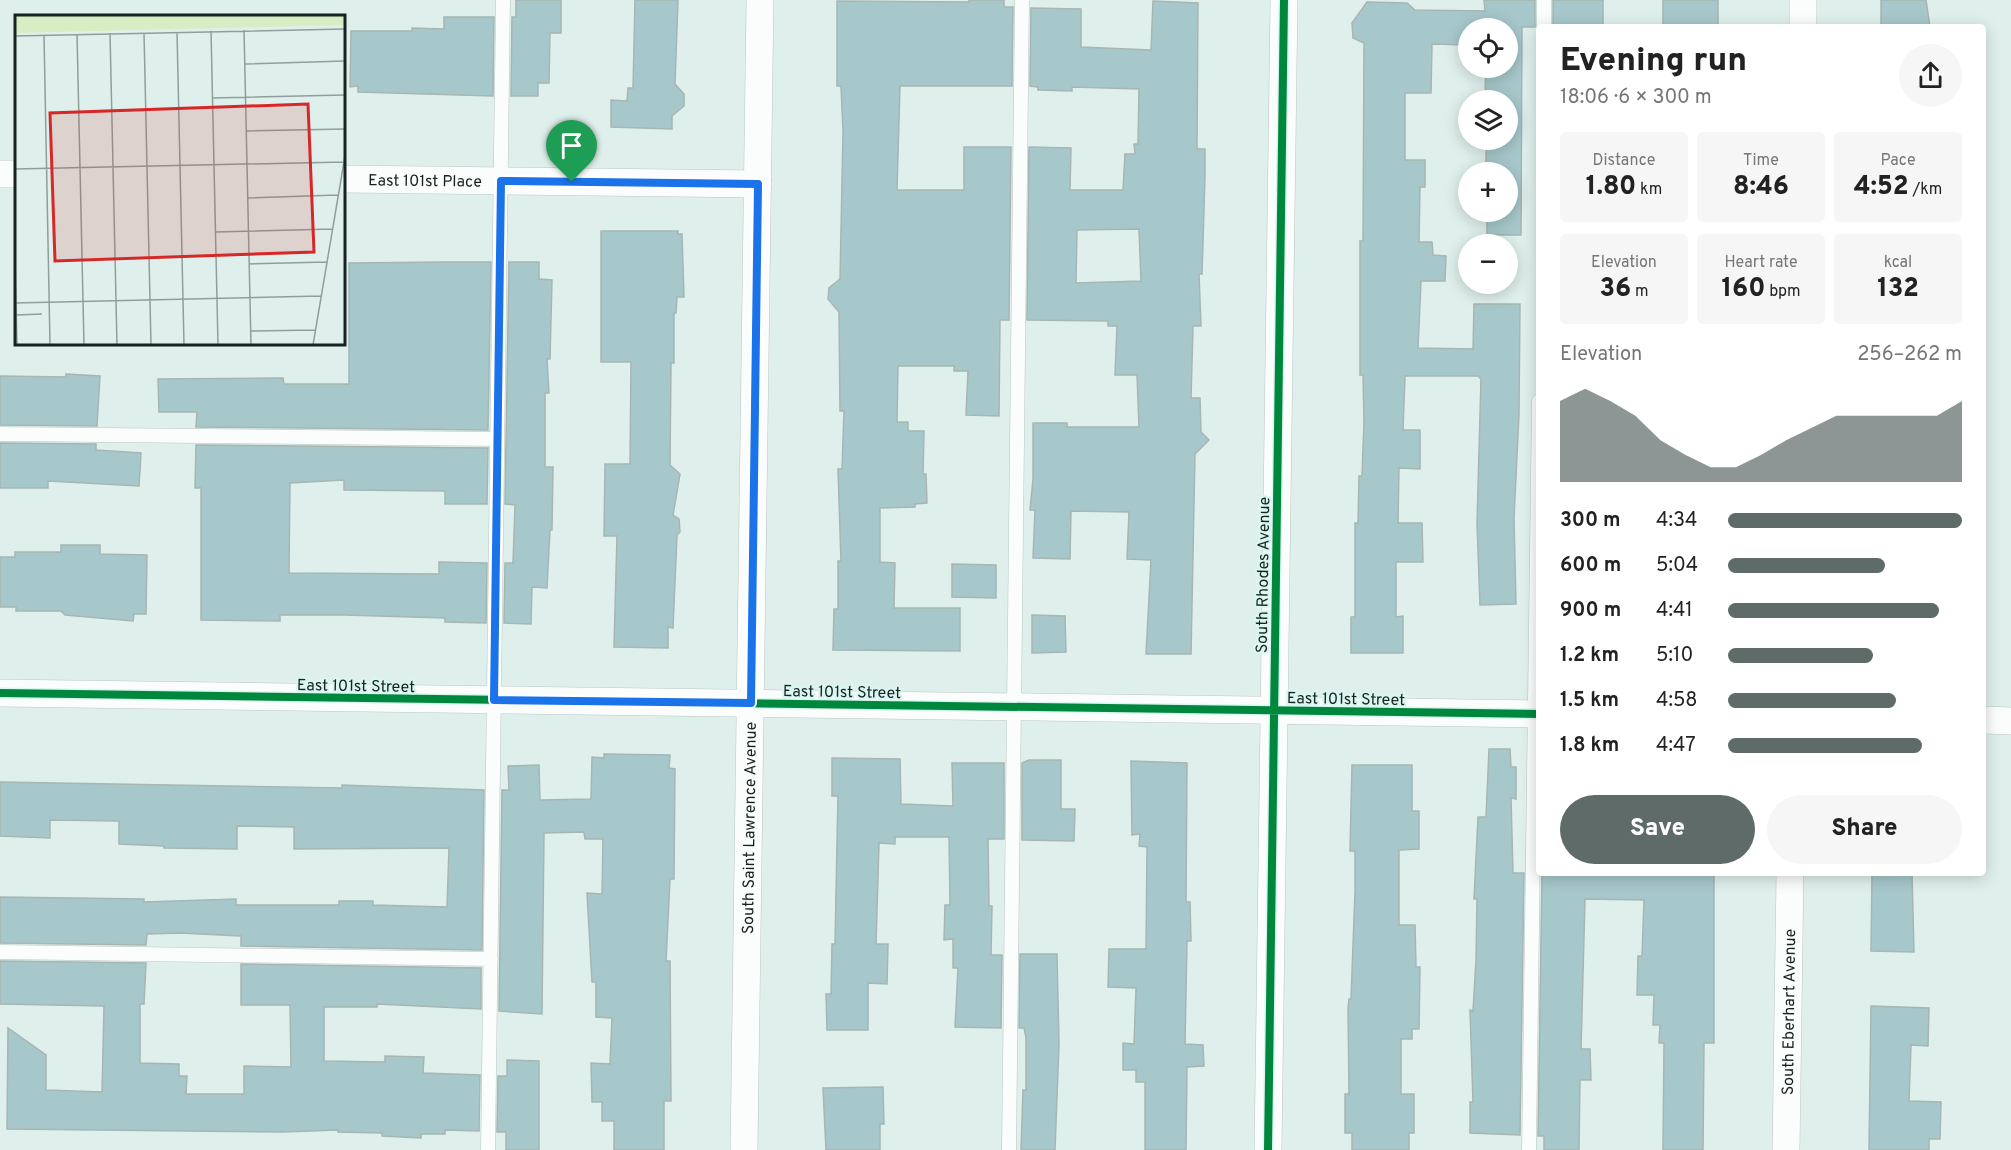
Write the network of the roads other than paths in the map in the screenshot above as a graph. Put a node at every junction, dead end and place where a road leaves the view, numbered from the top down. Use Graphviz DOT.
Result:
graph roads {
  1 [pos="503,0"];
  2 [pos="760,0"];
  3 [pos="1022,0"];
  4 [pos="1284,0"];
  5 [pos="1544,0"];
  6 [pos="1803,0"];
  7 [pos="1544,24"];
  8 [pos="1803,24"];
  9 [pos="345,178"];
  10 [pos="501,181"];
  11 [pos="758,184"];
  12 [pos="0,434"];
  13 [pos="497,439"];
  14 [pos="0,693"];
  15 [pos="494,700"];
  16 [pos="751,703"];
  17 [pos="1014,707"];
  18 [pos="1274,711"];
  19 [pos="1536,714"];
  20 [pos="1986,720"];
  21 [pos="2011,721"];
  22 [pos="1536,768"];
  23 [pos="1790,876"];
  24 [pos="0,952"];
  25 [pos="491,959"];
  26 [pos="488,1150"];
  27 [pos="744,1150"];
  28 [pos="1009,1150"];
  29 [pos="1268,1150"];
  30 [pos="1529,1150"];
  31 [pos="1786,1150"];
  1 -- 10 [label="lane"];
  2 -- 11 [label="street, South Saint Lawrence Avenue"];
  3 -- 17 [label="lane"];
  4 -- 18 [label="street, South Rhodes Avenue"];
  5 -- 7 [label="lane"];
  6 -- 8 [label="street"];
  9 -- 10 [label="street, East 101st Place"];
  10 -- 11 [label="street, East 101st Place"];
  10 -- 13 [label="lane"];
  11 -- 16 [label="street, South Saint Lawrence Avenue"];
  12 -- 13 [label="lane"];
  13 -- 15 [label="lane"];
  14 -- 15 [label="street, East 101st Street"];
  15 -- 16 [label="street, East 101st Street"];
  15 -- 25 [label="lane"];
  16 -- 17 [label="street, East 101st Street"];
  16 -- 27 [label="street, South Saint Lawrence Avenue"];
  17 -- 18 [label="street, East 101st Street"];
  17 -- 28 [label="lane"];
  18 -- 19 [label="street, East 101st Street"];
  18 -- 29 [label="street, South Rhodes Avenue"];
  20 -- 21 [label="street"];
  22 -- 30 [label="lane"];
  23 -- 31 [label="street, South Eberhart Avenue"];
  24 -- 25 [label="lane"];
  25 -- 26 [label="lane"];
}
